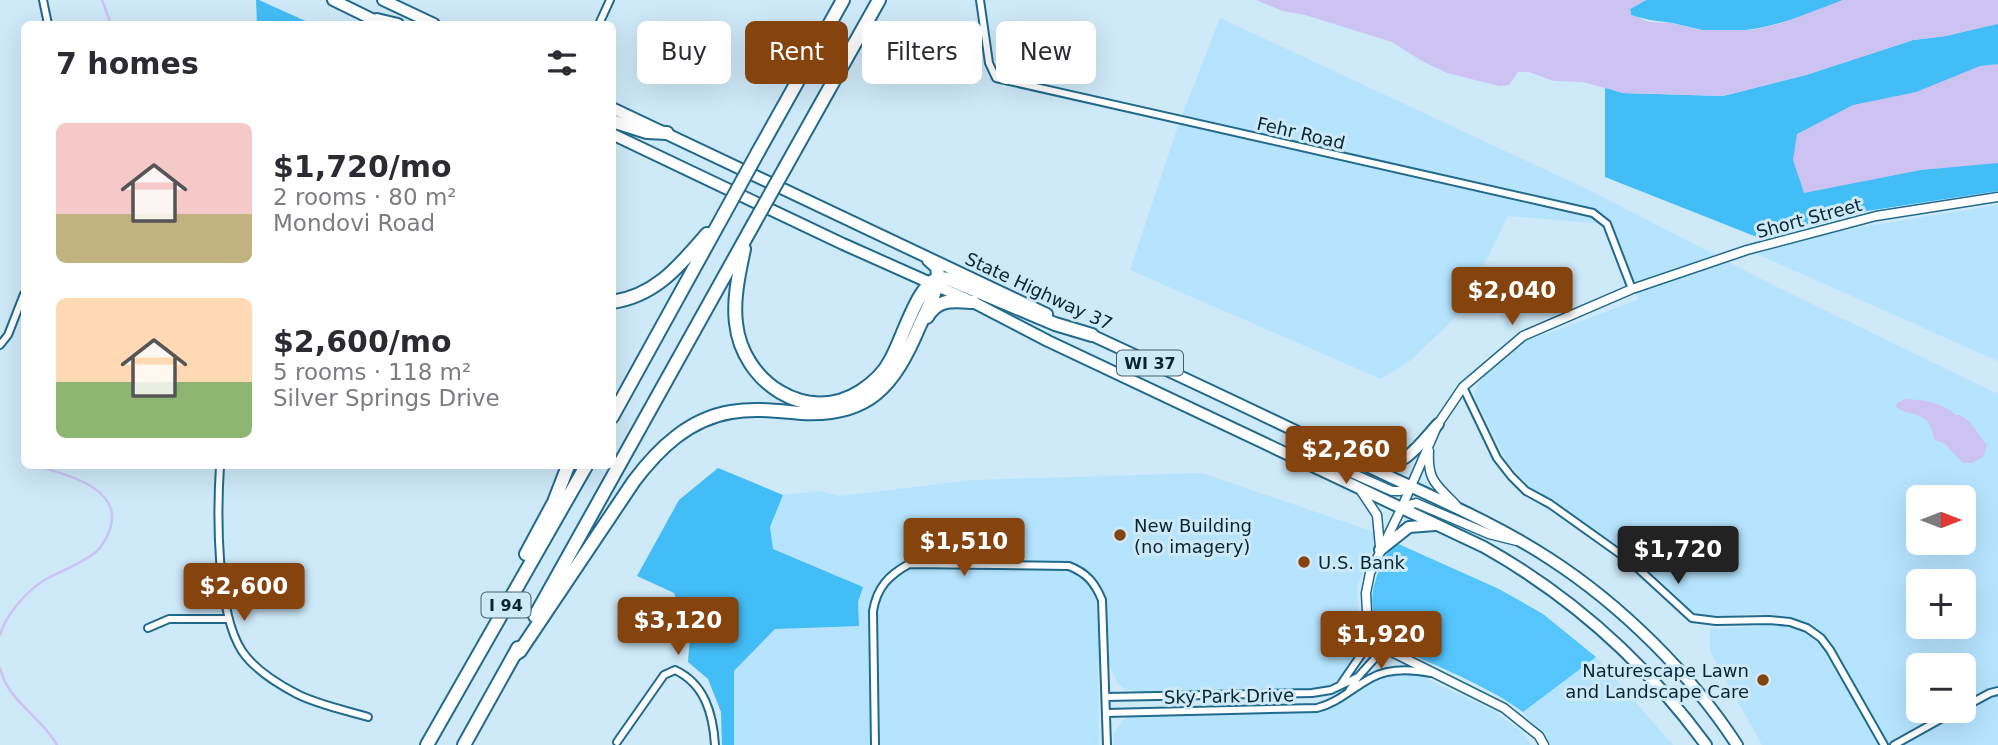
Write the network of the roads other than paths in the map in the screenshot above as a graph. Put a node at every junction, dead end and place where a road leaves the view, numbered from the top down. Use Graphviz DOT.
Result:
graph roads {
  1 [pos="43,0"];
  2 [pos="333,0"];
  3 [pos="383,0"];
  4 [pos="610,0"];
  5 [pos="844,0"];
  6 [pos="879,0"];
  7 [pos="980,0"];
  8 [pos="364,16"];
  9 [pos="47,21"];
  10 [pos="375,21"];
  11 [pos="385,21"];
  12 [pos="428,21"];
  13 [pos="600,21"];
  14 [pos="616,110"];
  15 [pos="616,122"];
  16 [pos="667,133"];
  17 [pos="616,136"];
  18 [pos="1998,197"];
  19 [pos="723,216"];
  20 [pos="751,229"];
  21 [pos="929,260"];
  22 [pos="935,282"];
  23 [pos="1632,289"];
  24 [pos="616,301"];
  25 [pos="21,302"];
  26 [pos="973,302"];
  27 [pos="1092,335"];
  28 [pos="913,342"];
  29 [pos="0,345"];
  30 [pos="1463,387"];
  31 [pos="616,410"];
  32 [pos="1438,424"];
  33 [pos="1430,443"];
  34 [pos="1277,449"];
  35 [pos="1370,467"];
  36 [pos="220,469"];
  37 [pos="567,469"];
  38 [pos="584,469"];
  39 [pos="1411,486"];
  40 [pos="1359,488"];
  41 [pos="1402,508"];
  42 [pos="1460,510"];
  43 [pos="1440,525"];
  44 [pos="1520,542"];
  45 [pos="1380,550"];
  46 [pos="1367,612"];
  47 [pos="229,619"];
  48 [pos="148,628"];
  49 [pos="1384,648"];
  50 [pos="514,655"];
  51 [pos="477,657"];
  52 [pos="1434,674"];
  53 [pos="1358,677"];
  54 [pos="1338,686"];
  55 [pos="1998,691"];
  56 [pos="1348,693"];
  57 [pos="1106,697"];
  58 [pos="1976,700"];
  59 [pos="1106,713"];
  60 [pos="368,718"];
  61 [pos="1934,723"];
  62 [pos="617,742"];
  63 [pos="427,745"];
  64 [pos="464,745"];
  65 [pos="715,745"];
  66 [pos="875,745"];
  67 [pos="1107,745"];
  68 [pos="1545,745"];
  69 [pos="1706,745"];
  70 [pos="1737,745"];
  71 [pos="1884,745"];
  72 [pos="1894,745"];
  1 -- 9 [label="street"];
  2 -- 8 [label="main road"];
  3 -- 12 [label="main road"];
  4 -- 13 [label="street"];
  5 -- 19 [label="highway, bridge"];
  6 -- 20 [label="highway, I 94, bridge"];
  7 -- 23 [label="street, Fehr Road"];
  8 -- 10 [label="main road"];
  8 -- 11 [label="main road"];
  14 -- 16 [label="main road, State Highway 37 / WI 37"];
  15 -- 16 [label="highway"];
  16 -- 21 [label="main road, State Highway 37 / WI 37"];
  17 -- 22 [label="main road, WI 37"];
  18 -- 23 [label="street, Short Street"];
  19 -- 24 [label="highway"];
  19 -- 31 [label="highway"];
  20 -- 22 [label="highway"];
  20 -- 50 [label="highway, I 94"];
  21 -- 22 [label="highway"];
  21 -- 27 [label="main road, State Highway 37 / WI 37"];
  22 -- 26 [label="main road, WI 37"];
  22 -- 27 [label="highway"];
  22 -- 28 [label="highway"];
  23 -- 30 [label="street, Short Street"];
  25 -- 29 [label="street"];
  26 -- 28 [label="highway"];
  26 -- 34 [label="main road, WI 37"];
  27 -- 35 [label="main road, State Highway 37 / WI 37"];
  28 -- 50 [label="highway"];
  30 -- 32 [label="street, Short Street"];
  30 -- 71 [label="street"];
  32 -- 33 [label="street, Short Street"];
  32 -- 35 [label="main road"];
  33 -- 39 [label="street, Short Street"];
  33 -- 42 [label="street"];
  34 -- 39 [label="street"];
  34 -- 40 [label="main road, WI 37"];
  35 -- 39 [label="main road, State Highway 37 / WI 37"];
  36 -- 47 [label="street"];
  37 -- 51 [label="highway"];
  38 -- 51 [label="highway, I 94"];
  39 -- 41 [label="street, Short Street"];
  39 -- 42 [label="main road, State Highway 37 / WI 37"];
  40 -- 41 [label="main road, WI 37"];
  40 -- 45 [label="street"];
  41 -- 43 [label="main road, WI 37"];
  41 -- 44 [label="street"];
  41 -- 45 [label="street, Short Street"];
  42 -- 44 [label="main road, State Highway 37 / WI 37"];
  43 -- 45 [label="main road"];
  43 -- 69 [label="main road, WI 37"];
  44 -- 70 [label="main road, State Highway 37 / WI 37"];
  45 -- 46 [label="street, Short Street"];
  46 -- 49 [label="street"];
  46 -- 54 [label="street"];
  47 -- 48 [label="street"];
  47 -- 60 [label="street"];
  49 -- 52 [label="street"];
  49 -- 53 [label="street, Sky Park Drive"];
  50 -- 64 [label="highway, I 94"];
  51 -- 63 [label="highway, I 94"];
  52 -- 56 [label="street, Sky Park Drive"];
  52 -- 68 [label="street"];
  53 -- 54 [label="street, Sky Park Drive"];
  53 -- 56 [label="street, Sky Park Drive"];
  54 -- 57 [label="street, Sky Park Drive"];
  55 -- 58 [label="street"];
  56 -- 59 [label="street, Sky Park Drive"];
  57 -- 59 [label="street"];
  57 -- 66 [label="street"];
  59 -- 67 [label="street"];
  61 -- 72 [label="street"];
  62 -- 65 [label="street"];
}
